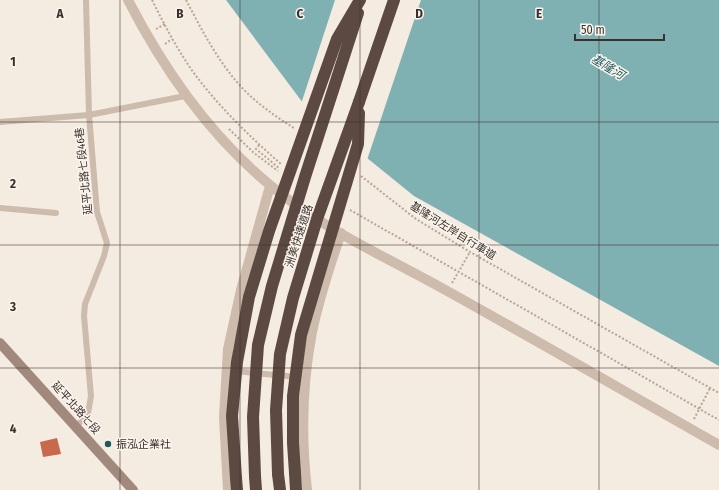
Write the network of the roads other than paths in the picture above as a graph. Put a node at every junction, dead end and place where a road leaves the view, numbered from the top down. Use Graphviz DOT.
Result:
graph roads {
  1 [pos="86,0"];
  2 [pos="128,0"];
  3 [pos="361,0"];
  4 [pos="394,0"];
  5 [pos="185,96"];
  6 [pos="359,102"];
  7 [pos="88,115"];
  8 [pos="0,122"];
  9 [pos="270,186"];
  10 [pos="0,208"];
  11 [pos="56,213"];
  12 [pos="341,233"];
  13 [pos="0,343"];
  14 [pos="226,370"];
  15 [pos="306,378"];
  16 [pos="76,427"];
  17 [pos="719,445"];
  18 [pos="237,484"];
  19 [pos="133,490"];
  20 [pos="228,490"];
  21 [pos="256,490"];
  22 [pos="280,490"];
  23 [pos="296,490"];
  24 [pos="307,490"];
  1 -- 7 [label="lane, 延平北路七段46巷"];
  2 -- 5 [label="street"];
  3 -- 18 [label="highway, bridge"];
  3 -- 21 [label="highway, 洲美快速道路, bridge"];
  4 -- 6 [label="highway, 洲美快速道路"];
  5 -- 7 [label="lane"];
  5 -- 9 [label="street"];
  6 -- 22 [label="highway, 洲美快速道路, bridge"];
  6 -- 23 [label="highway, bridge"];
  7 -- 8 [label="lane"];
  7 -- 16 [label="lane, 延平北路七段46巷"];
  9 -- 12 [label="street"];
  9 -- 14 [label="street"];
  10 -- 11 [label="lane"];
  12 -- 15 [label="street"];
  12 -- 17 [label="street"];
  13 -- 16 [label="street, 延平北路七段"];
  14 -- 15 [label="lane"];
  14 -- 20 [label="street"];
  15 -- 24 [label="street"];
  16 -- 19 [label="street, 延平北路七段"];
}
